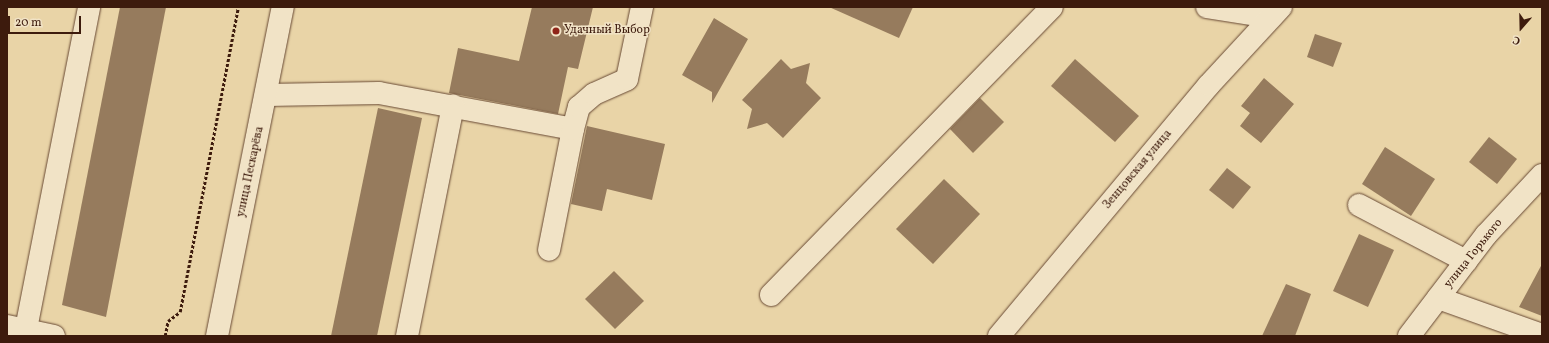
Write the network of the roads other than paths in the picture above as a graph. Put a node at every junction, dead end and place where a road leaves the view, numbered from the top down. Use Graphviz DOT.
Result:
graph roads {
  1 [pos="89,7"];
  2 [pos="283,7"];
  3 [pos="642,7"];
  4 [pos="1052,7"];
  5 [pos="1207,7"];
  6 [pos="1276,12"];
  7 [pos="267,95"];
  8 [pos="453,106"];
  9 [pos="573,129"];
  10 [pos="1542,175"];
  11 [pos="1359,205"];
  12 [pos="550,250"];
  13 [pos="1466,261"];
  14 [pos="771,295"];
  15 [pos="1438,298"];
  16 [pos="16,328"];
  17 [pos="1542,335"];
  18 [pos="54,336"];
  19 [pos="217,336"];
  20 [pos="407,336"];
  21 [pos="999,336"];
  22 [pos="1409,336"];
  1 -- 16 [label="street"];
  2 -- 7 [label="street, улица Пескарёва"];
  3 -- 9 [label="street"];
  4 -- 14 [label="street"];
  5 -- 6 [label="street"];
  6 -- 21 [label="street, Зенцовская улица"];
  7 -- 8 [label="street"];
  7 -- 19 [label="street, улица Пескарёва"];
  8 -- 9 [label="street"];
  8 -- 20 [label="street"];
  9 -- 12 [label="street"];
  10 -- 13 [label="street, улица Горького"];
  11 -- 13 [label="street"];
  13 -- 15 [label="street, улица Горького"];
  15 -- 17 [label="street"];
  15 -- 22 [label="street, улица Горького"];
  16 -- 18 [label="street"];
}
